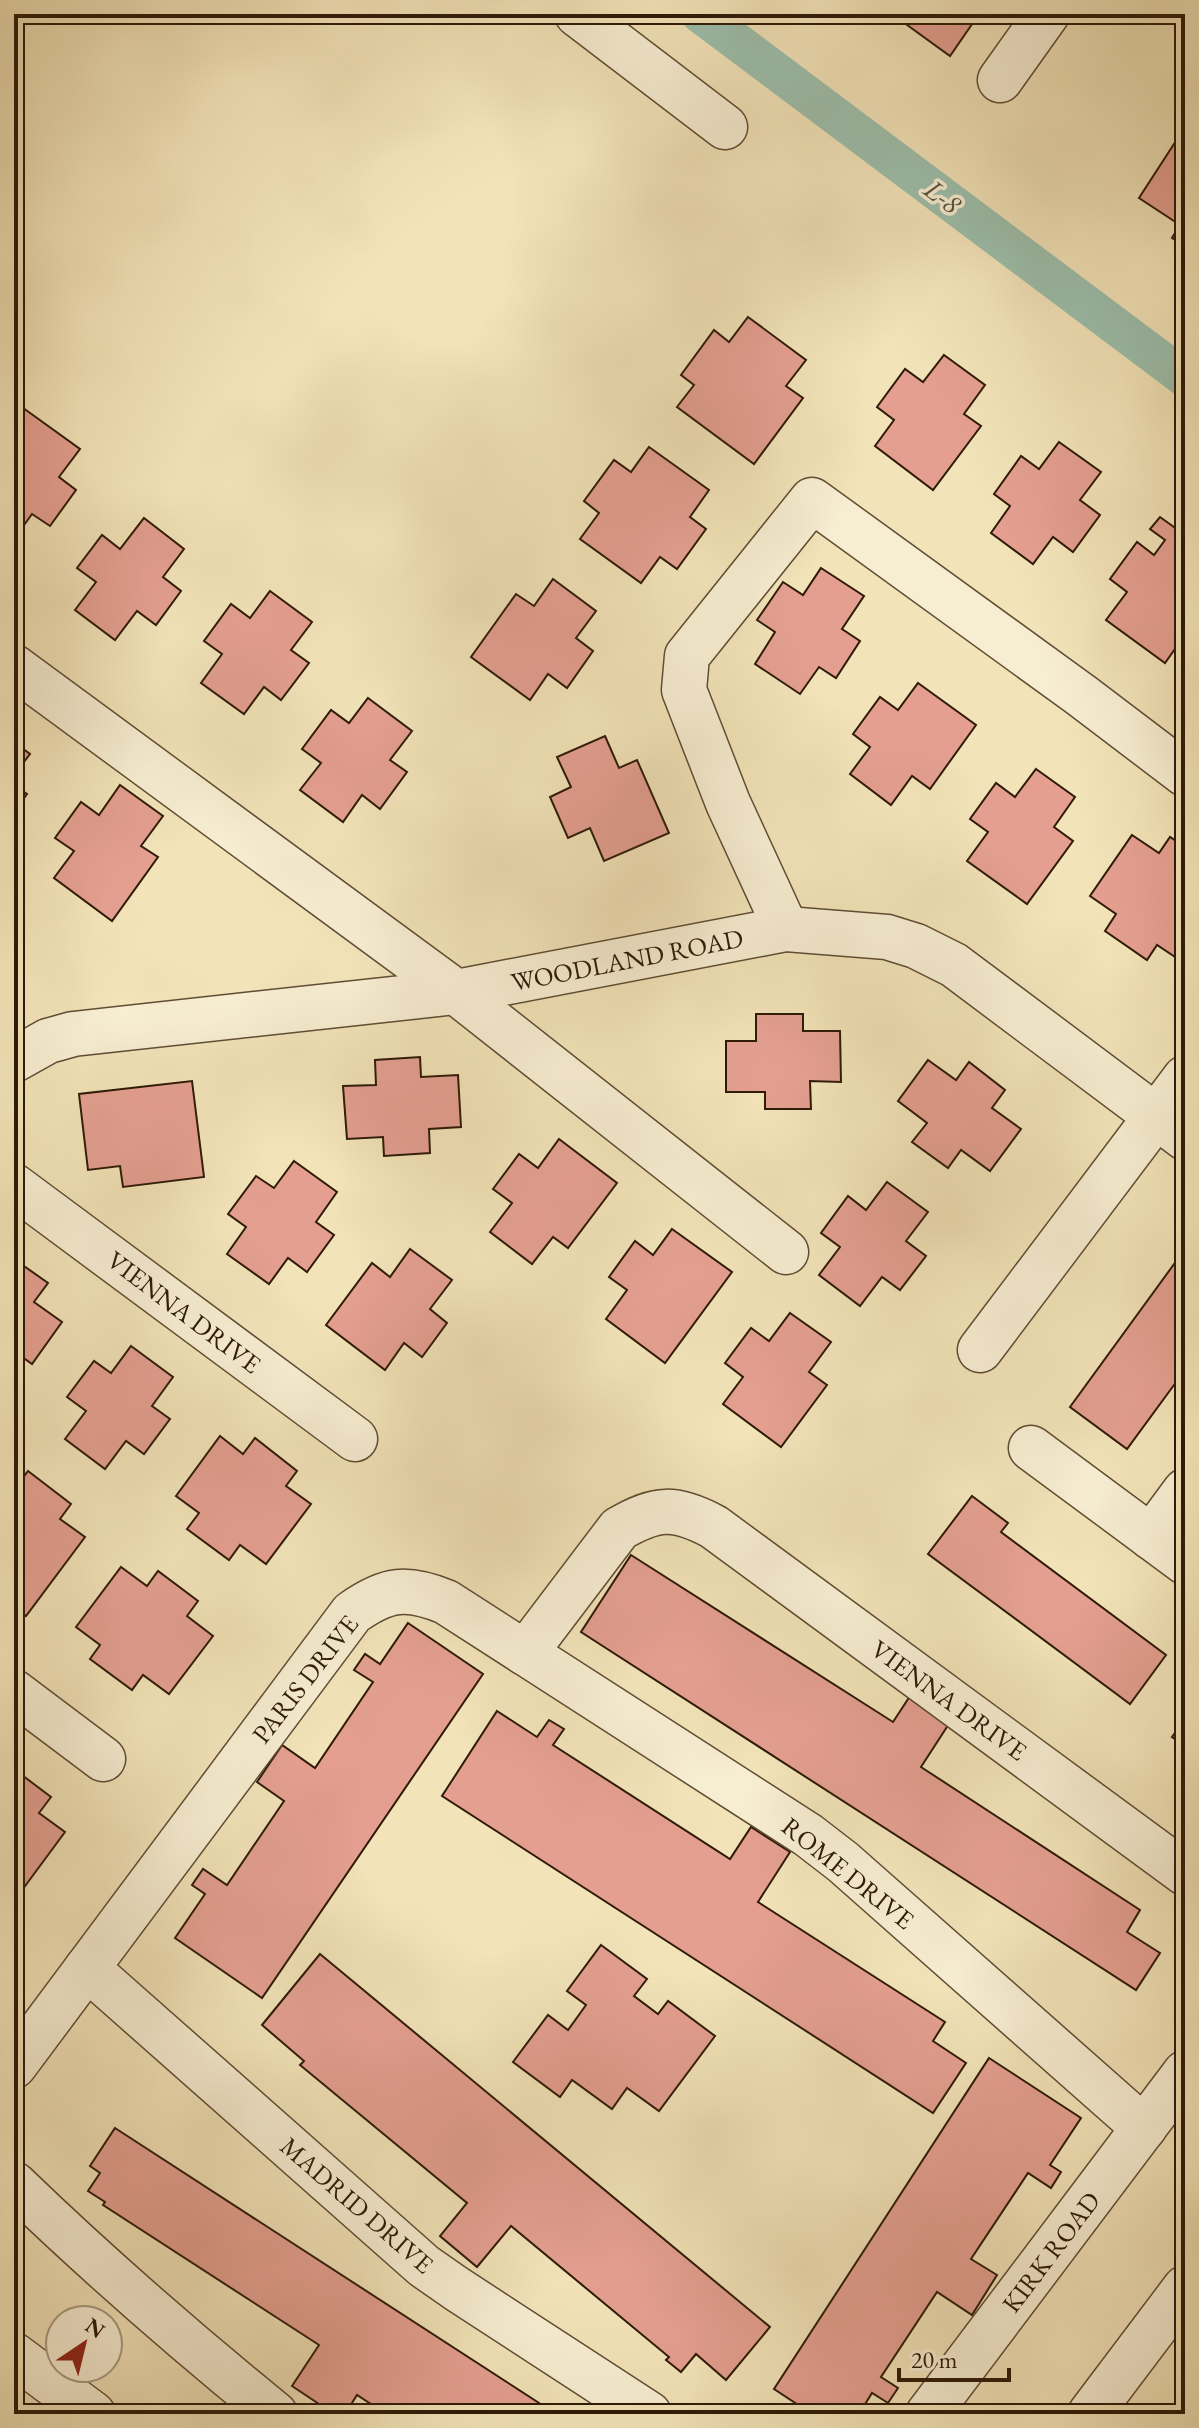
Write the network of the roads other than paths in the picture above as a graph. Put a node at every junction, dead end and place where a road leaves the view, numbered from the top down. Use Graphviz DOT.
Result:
graph roads {
  1 [pos="577,14"];
  2 [pos="1047,14"];
  3 [pos="1000,80"];
  4 [pos="725,127"];
  5 [pos="14,667"];
  6 [pos="1185,774"];
  7 [pos="786,929"];
  8 [pos="456,992"];
  9 [pos="14,1060"];
  10 [pos="1185,1078"];
  11 [pos="1171,1127"];
  12 [pos="14,1186"];
  13 [pos="786,1252"];
  14 [pos="980,1350"];
  15 [pos="355,1439"];
  16 [pos="1031,1448"];
  17 [pos="1185,1491"];
  18 [pos="1168,1549"];
  19 [pos="525,1653"];
  20 [pos="14,1692"];
  21 [pos="103,1759"];
  22 [pos="1185,1873"];
  23 [pos="87,1968"];
  24 [pos="14,2066"];
  25 [pos="1185,2073"];
  26 [pos="1144,2128"];
  27 [pos="14,2184"];
  28 [pos="1185,2288"];
  29 [pos="14,2355"];
  30 [pos="272,2413"];
  31 [pos="93,2414"];
  32 [pos="649,2414"];
  33 [pos="928,2414"];
  34 [pos="1090,2414"];
  1 -- 4 [label="street"];
  2 -- 3 [label="street"];
  5 -- 8 [label="street"];
  6 -- 7 [label="street"];
  7 -- 8 [label="street, WOODLAND ROAD"];
  7 -- 11 [label="street, WOODLAND ROAD"];
  8 -- 9 [label="street, WOODLAND ROAD"];
  8 -- 13 [label="street"];
  10 -- 11 [label="street"];
  11 -- 14 [label="street"];
  12 -- 15 [label="street, VIENNA DRIVE"];
  16 -- 18 [label="street"];
  17 -- 18 [label="street"];
  19 -- 22 [label="street, VIENNA DRIVE"];
  19 -- 23 [label="street, PARIS DRIVE"];
  19 -- 26 [label="street, ROME DRIVE"];
  20 -- 21 [label="street"];
  23 -- 24 [label="street, PARIS DRIVE"];
  23 -- 32 [label="street, MADRID DRIVE"];
  25 -- 26 [label="street"];
  26 -- 33 [label="street, KIRK ROAD"];
  27 -- 30 [label="street"];
  28 -- 34 [label="street"];
  29 -- 31 [label="street"];
}
